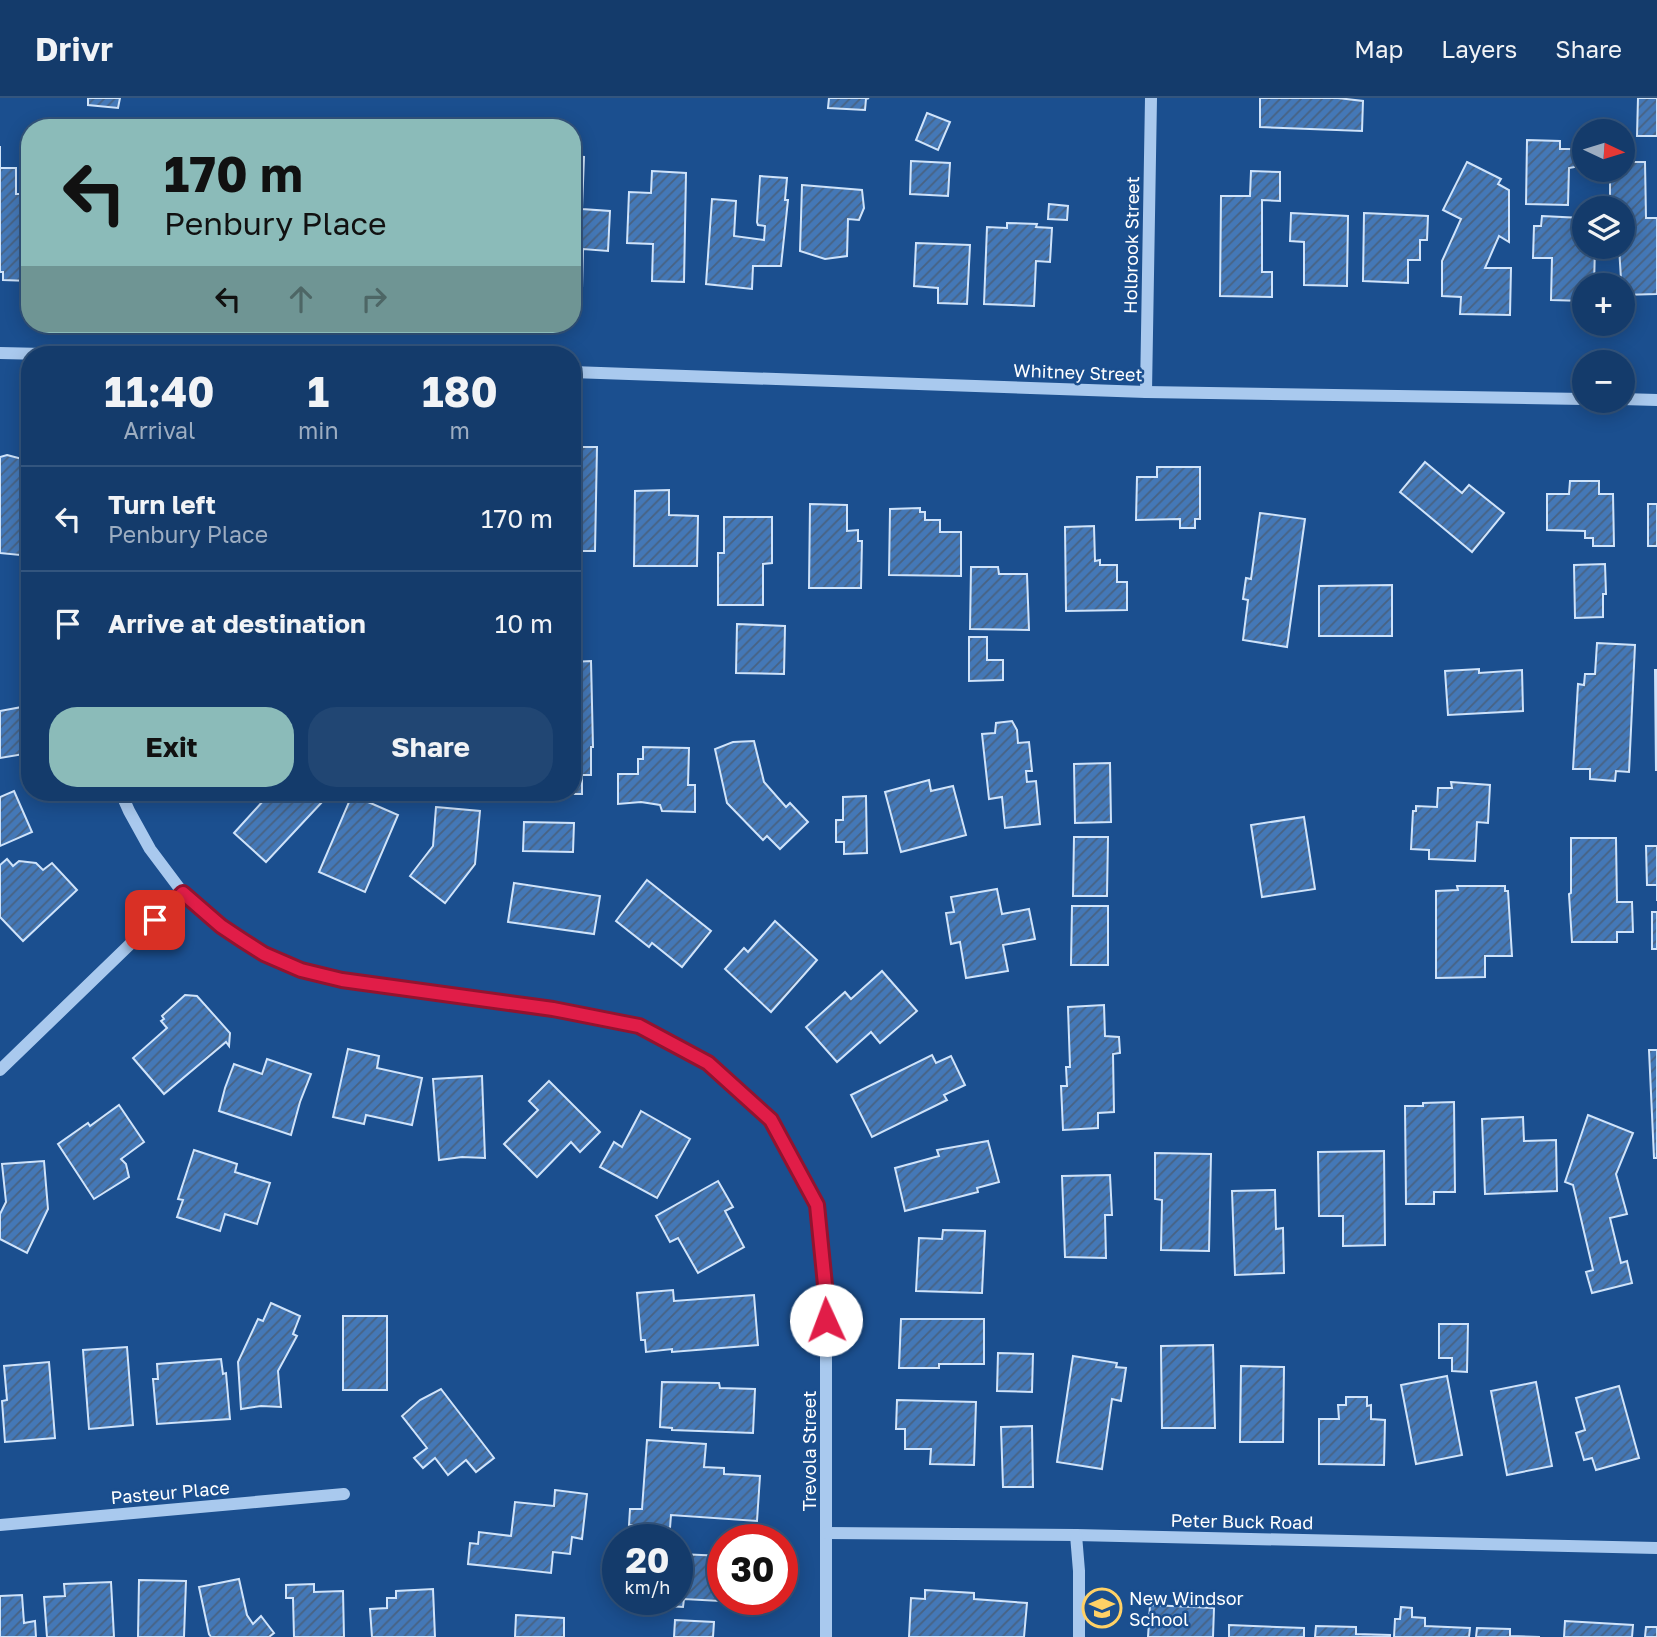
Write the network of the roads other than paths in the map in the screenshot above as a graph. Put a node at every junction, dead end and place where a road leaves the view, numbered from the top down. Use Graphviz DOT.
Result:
graph roads {
  1 [pos="1151,98"];
  2 [pos="0,353"];
  3 [pos="21,353"];
  4 [pos="581,372"];
  5 [pos="1146,392"];
  6 [pos="1572,399"];
  7 [pos="1635,399"];
  8 [pos="1657,400"];
  9 [pos="125,801"];
  10 [pos="183,893"];
  11 [pos="0,1070"];
  12 [pos="344,1494"];
  13 [pos="0,1525"];
  14 [pos="826,1533"];
  15 [pos="1076,1535"];
  16 [pos="1657,1548"];
  17 [pos="826,1637"];
  18 [pos="1079,1637"];
  1 -- 5 [label="street, Holbrook Street"];
  2 -- 3 [label="street"];
  4 -- 5 [label="street, Whitney Street"];
  5 -- 6 [label="street, Whitney Street"];
  7 -- 8 [label="street"];
  9 -- 10 [label="street, Trevola Street"];
  10 -- 11 [label="street"];
  10 -- 14 [label="street, Trevola Street"];
  12 -- 13 [label="street, Pasteur Place"];
  14 -- 15 [label="street, Peter Buck Road"];
  14 -- 17 [label="street, Trevola Street"];
  15 -- 16 [label="street, Peter Buck Road"];
  15 -- 18 [label="street"];
}
